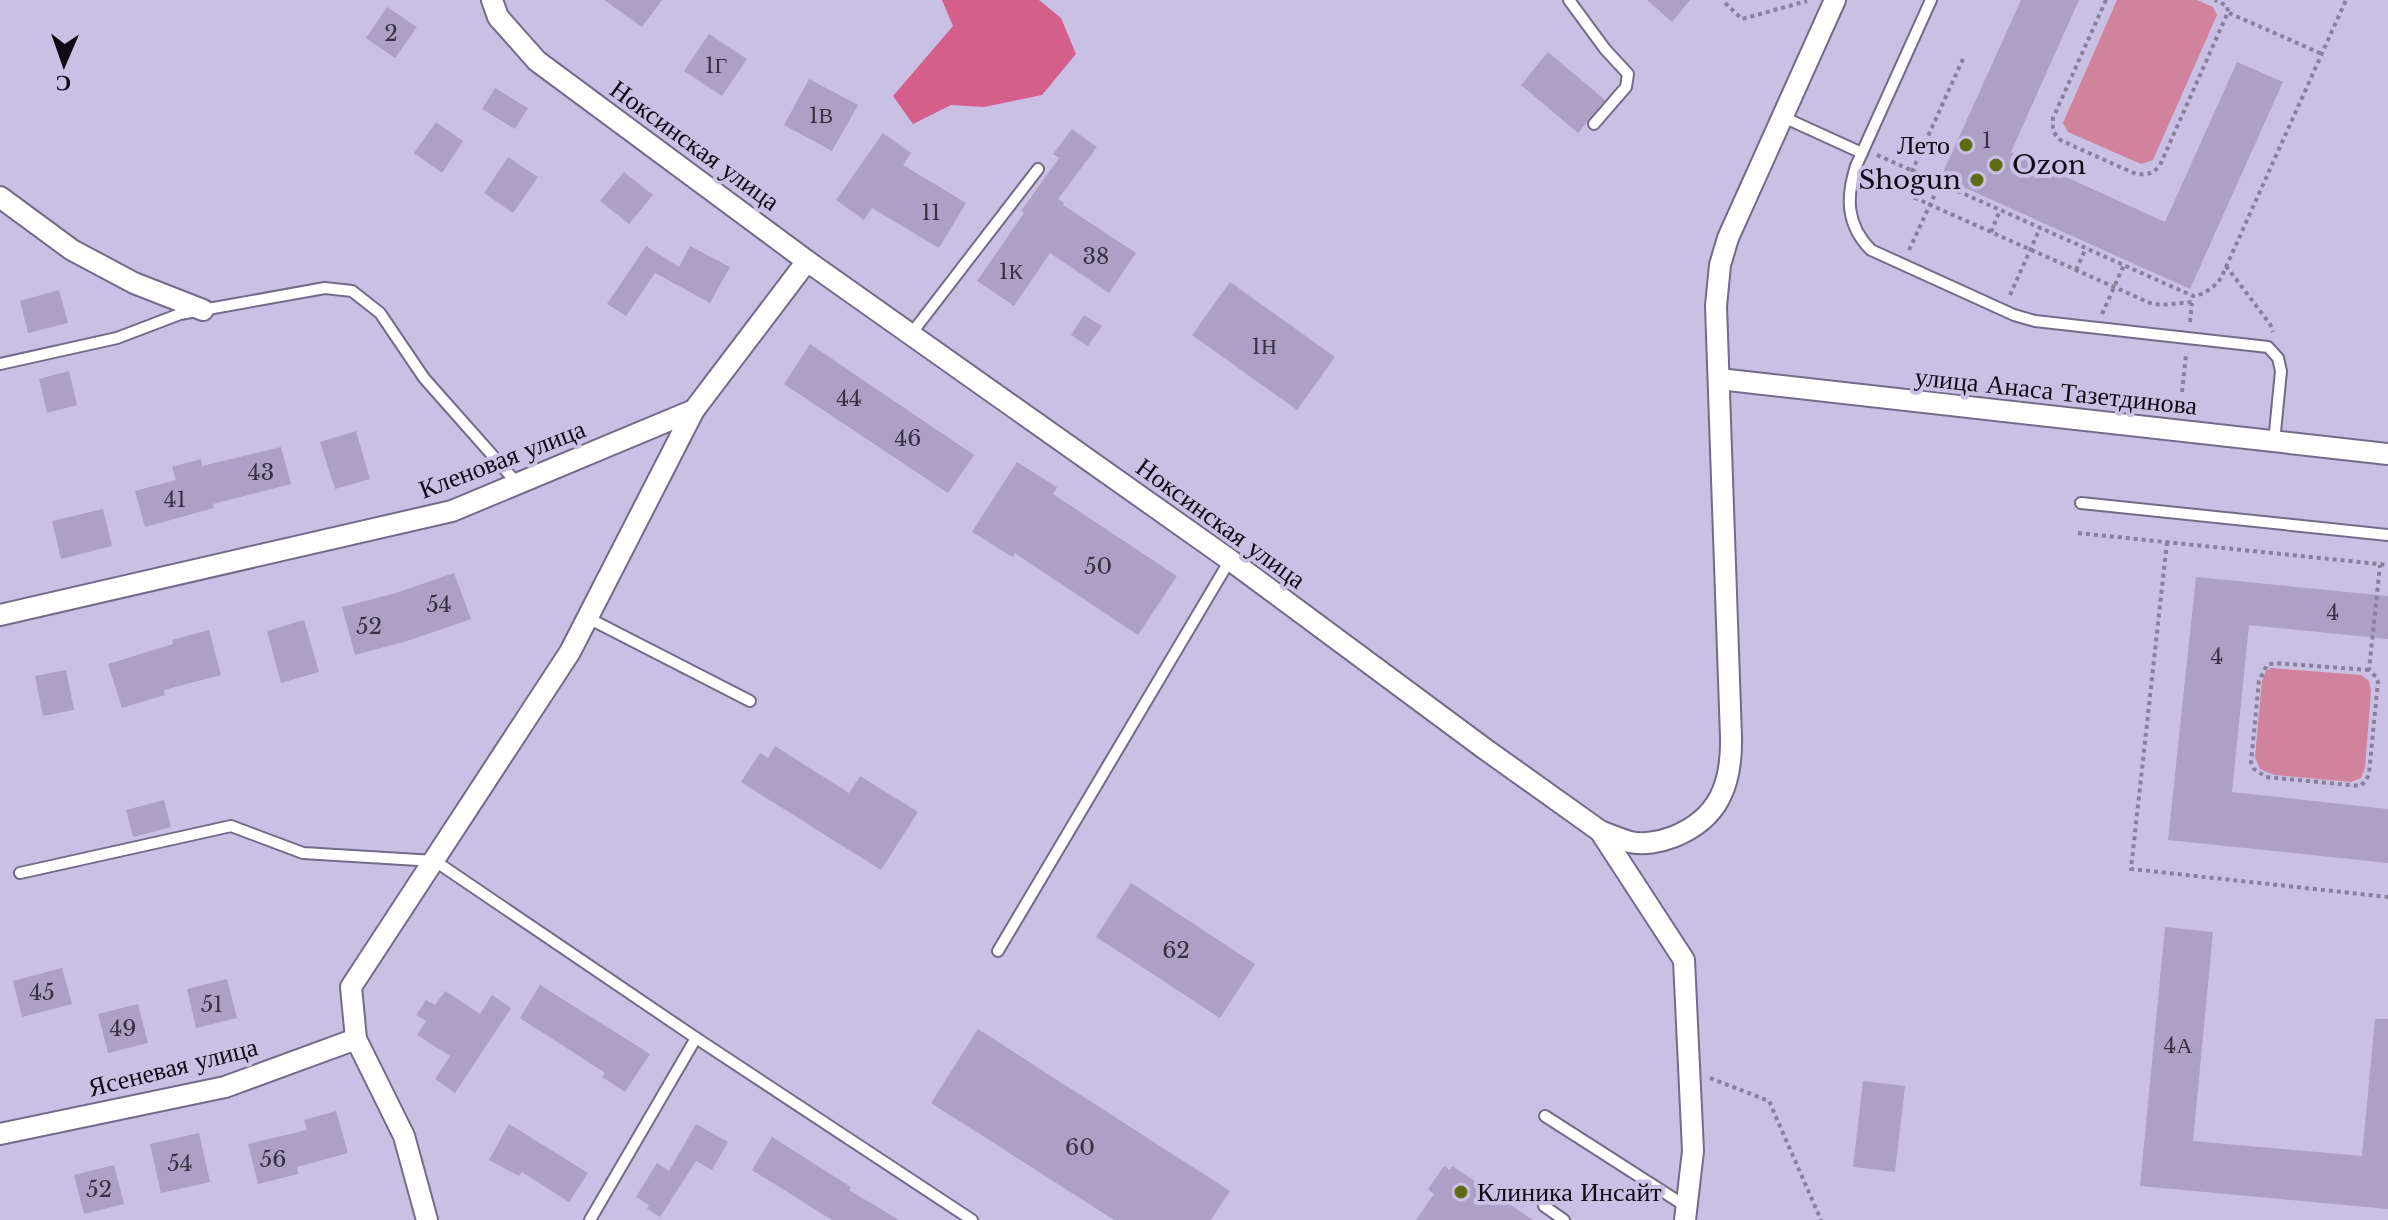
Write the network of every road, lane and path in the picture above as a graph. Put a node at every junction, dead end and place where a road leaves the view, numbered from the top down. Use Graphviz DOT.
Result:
graph roads {
  1 [pos="492,0"];
  2 [pos="1569,0"];
  3 [pos="1835,0"];
  4 [pos="1931,0"];
  5 [pos="2106,0"];
  6 [pos="2215,0"];
  7 [pos="2346,0"];
  8 [pos="1807,1"];
  9 [pos="1725,3"];
  10 [pos="2228,12"];
  11 [pos="2322,54"];
  12 [pos="1963,59"];
  13 [pos="1783,117"];
  14 [pos="1594,124"];
  15 [pos="1863,151"];
  16 [pos="1038,169"];
  17 [pos="1913,170"];
  18 [pos="1940,183"];
  19 [pos="0,197"];
  20 [pos="1930,204"];
  21 [pos="2000,210"];
  22 [pos="2040,228"];
  23 [pos="1991,232"];
  24 [pos="2086,248"];
  25 [pos="2030,250"];
  26 [pos="807,261"];
  27 [pos="1903,264"];
  28 [pos="2124,265"];
  29 [pos="2226,266"];
  30 [pos="2076,270"];
  31 [pos="2114,288"];
  32 [pos="2192,302"];
  33 [pos="203,310"];
  34 [pos="2003,310"];
  35 [pos="2096,329"];
  36 [pos="911,334"];
  37 [pos="2278,358"];
  38 [pos="0,364"];
  39 [pos="1719,379"];
  40 [pos="694,410"];
  41 [pos="2274,442"];
  42 [pos="2388,454"];
  43 [pos="517,483"];
  44 [pos="2081,503"];
  45 [pos="2078,533"];
  46 [pos="2388,535"];
  47 [pos="2167,542"];
  48 [pos="1230,560"];
  49 [pos="2380,565"];
  50 [pos="2388,565"];
  51 [pos="0,615"];
  52 [pos="588,618"];
  53 [pos="2369,670"];
  54 [pos="750,701"];
  55 [pos="1600,831"];
  56 [pos="435,861"];
  57 [pos="20,873"];
  58 [pos="2388,897"];
  59 [pos="998,951"];
  60 [pos="696,1038"];
  61 [pos="356,1039"];
  62 [pos="1689,1071"];
  63 [pos="1545,1116"];
  64 [pos="0,1134"];
  65 [pos="1544,1206"];
  66 [pos="1686,1214"];
  67 [pos="427,1220"];
  68 [pos="590,1220"];
  69 [pos="972,1220"];
  70 [pos="1564,1220"];
  71 [pos="1821,1220"];
  1 -- 26 [label="street, Ноксинская улица"];
  2 -- 14 [label="lane"];
  3 -- 13 [label="street"];
  4 -- 15 [label="lane"];
  5 -- 10 [label="path"];
  6 -- 10 [label="path"];
  7 -- 11 [label="path"];
  8 -- 9 [label="path"];
  10 -- 11 [label="path"];
  11 -- 29 [label="path"];
  12 -- 17 [label="path"];
  13 -- 15 [label="lane"];
  13 -- 39 [label="street"];
  15 -- 17 [label="path"];
  15 -- 27 [label="lane"];
  16 -- 36 [label="lane"];
  17 -- 18 [label="path"];
  17 -- 20 [label="path"];
  18 -- 20 [label="path"];
  18 -- 21 [label="path"];
  19 -- 33 [label="street"];
  20 -- 23 [label="path"];
  20 -- 27 [label="path"];
  21 -- 22 [label="path"];
  21 -- 23 [label="path"];
  22 -- 24 [label="path"];
  22 -- 25 [label="path"];
  23 -- 25 [label="path"];
  24 -- 28 [label="path"];
  24 -- 30 [label="path"];
  25 -- 30 [label="path"];
  25 -- 34 [label="path"];
  26 -- 36 [label="street, Ноксинская улица"];
  26 -- 40 [label="street"];
  27 -- 34 [label="lane"];
  28 -- 29 [label="path"];
  28 -- 31 [label="path"];
  29 -- 37 [label="path"];
  30 -- 31 [label="path"];
  31 -- 32 [label="path"];
  31 -- 35 [label="path"];
  33 -- 38 [label="lane"];
  33 -- 43 [label="lane"];
  34 -- 35 [label="lane"];
  35 -- 37 [label="lane"];
  36 -- 48 [label="street, Ноксинская улица"];
  37 -- 41 [label="lane"];
  39 -- 41 [label="street, улица Анаса Тазетдинова"];
  39 -- 55 [label="street"];
  40 -- 43 [label="street, Кленовая улица"];
  40 -- 52 [label="street"];
  41 -- 42 [label="street, улица Анаса Тазетдинова"];
  43 -- 51 [label="street, Кленовая улица"];
  44 -- 46 [label="lane"];
  45 -- 47 [label="path"];
  47 -- 49 [label="path"];
  47 -- 58 [label="path"];
  48 -- 55 [label="street, Ноксинская улица"];
  48 -- 59 [label="lane"];
  49 -- 50 [label="path"];
  49 -- 53 [label="path"];
  52 -- 54 [label="lane"];
  52 -- 56 [label="street"];
  53 -- 53 [label="path"];
  55 -- 62 [label="street, Ноксинская улица"];
  56 -- 57 [label="lane"];
  56 -- 60 [label="lane"];
  56 -- 61 [label="street"];
  60 -- 68 [label="lane"];
  60 -- 69 [label="lane"];
  61 -- 64 [label="street, Ясеневая улица"];
  61 -- 67 [label="street"];
  62 -- 66 [label="street, Ноксинская улица"];
  62 -- 71 [label="path"];
  63 -- 66 [label="lane"];
  65 -- 70 [label="lane"];
}
